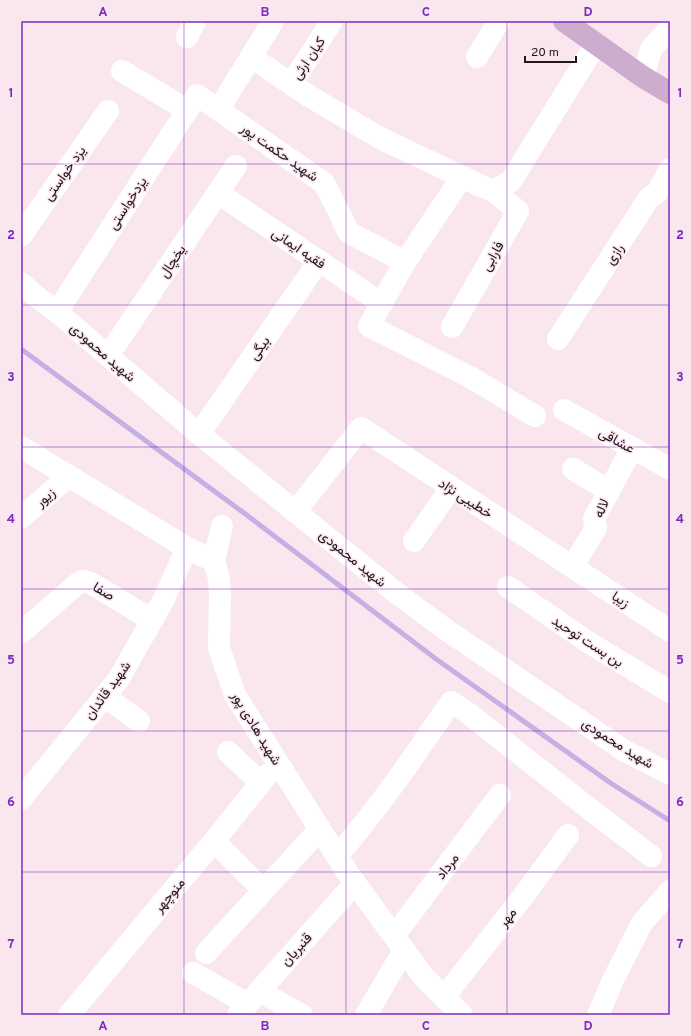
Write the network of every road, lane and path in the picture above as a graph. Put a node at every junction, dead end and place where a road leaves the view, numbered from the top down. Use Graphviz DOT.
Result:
graph roads {
  1 [pos="273,21"];
  2 [pos="332,21"];
  3 [pos="499,21"];
  4 [pos="564,21"];
  5 [pos="670,28"];
  6 [pos="596,44"];
  7 [pos="251,57"];
  8 [pos="477,57"];
  9 [pos="122,71"];
  10 [pos="643,77"];
  11 [pos="291,84"];
  12 [pos="670,93"];
  13 [pos="192,103"];
  14 [pos="219,109"];
  15 [pos="108,111"];
  16 [pos="236,166"];
  17 [pos="670,169"];
  18 [pos="462,177"];
  19 [pos="494,191"];
  20 [pos="218,193"];
  21 [pos="663,197"];
  22 [pos="21,236"];
  23 [pos="319,261"];
  24 [pos="405,262"];
  25 [pos="21,283"];
  26 [pos="381,303"];
  27 [pos="57,312"];
  28 [pos="452,327"];
  29 [pos="558,339"];
  30 [pos="108,356"];
  31 [pos="564,410"];
  32 [pos="535,416"];
  33 [pos="199,434"];
  34 [pos="21,447"];
  35 [pos="632,448"];
  36 [pos="573,469"];
  37 [pos="670,469"];
  38 [pos="69,476"];
  39 [pos="451,488"];
  40 [pos="609,490"];
  41 [pos="295,512"];
  42 [pos="21,518"];
  43 [pos="222,526"];
  44 [pos="414,541"];
  45 [pos="187,548"];
  46 [pos="214,561"];
  47 [pos="572,567"];
  48 [pos="508,587"];
  49 [pos="152,620"];
  50 [pos="670,632"];
  51 [pos="21,633"];
  52 [pos="670,692"];
  53 [pos="104,696"];
  54 [pos="139,721"];
  55 [pos="228,752"];
  56 [pos="670,774"];
  57 [pos="24,789"];
  58 [pos="500,795"];
  59 [pos="320,829"];
  60 [pos="568,835"];
  61 [pos="214,841"];
  62 [pos="337,856"];
  63 [pos="651,856"];
  64 [pos="355,883"];
  65 [pos="263,890"];
  66 [pos="670,891"];
  67 [pos="399,943"];
  68 [pos="206,953"];
  69 [pos="193,973"];
  70 [pos="444,997"];
  71 [pos="248,1003"];
  72 [pos="69,1015"];
  73 [pos="302,1015"];
  74 [pos="366,1015"];
  75 [pos="462,1015"];
  76 [pos="598,1015"];
  1 -- 7 [label="street"];
  2 -- 11 [label="street, کیان ارثی"];
  3 -- 8 [label="street"];
  4 -- 6 [label="main road"];
  5 -- 10 [label="street"];
  6 -- 10 [label="main road"];
  6 -- 19 [label="street"];
  7 -- 11 [label="street, کیان ارثی"];
  7 -- 14 [label="street"];
  9 -- 13 [label="street, شهید حکمت پور"];
  10 -- 12 [label="main road"];
  11 -- 18 [label="street"];
  13 -- 14 [label="street, شهید حکمت پور"];
  13 -- 27 [label="street, یزدخواستی"];
  14 -- 24 [label="street, شهید حکمت پور"];
  15 -- 22 [label="street, یزد خواستی"];
  16 -- 20 [label="street, یخچال"];
  17 -- 21 [label="street, رازی"];
  18 -- 19 [label="street"];
  18 -- 24 [label="street"];
  19 -- 28 [label="street, فارابی"];
  20 -- 23 [label="street, فقیه ایمانی"];
  20 -- 30 [label="street, یخچال"];
  21 -- 29 [label="street, رازی"];
  23 -- 26 [label="street, فقیه ایمانی"];
  23 -- 33 [label="street, بیگی"];
  24 -- 26 [label="street"];
  25 -- 27 [label="street, شهید محمودی"];
  26 -- 32 [label="street"];
  27 -- 30 [label="street, شهید محمودی"];
  30 -- 33 [label="street, شهید محمودی"];
  31 -- 35 [label="street, عشاقی"];
  33 -- 41 [label="street, شهید محمودی"];
  34 -- 38 [label="street"];
  35 -- 37 [label="street, عشاقی"];
  35 -- 40 [label="street, لاله"];
  36 -- 40 [label="street"];
  38 -- 42 [label="street, زیور"];
  38 -- 45 [label="street"];
  39 -- 41 [label="street, خطیبی نژاد"];
  39 -- 44 [label="street"];
  39 -- 47 [label="street, خطیبی نژاد"];
  40 -- 47 [label="street, لاله"];
  41 -- 56 [label="street, شهید محمودی"];
  43 -- 46 [label="street"];
  45 -- 46 [label="street"];
  45 -- 49 [label="street, شهید قائدان"];
  46 -- 59 [label="street, شهید هادی پور"];
  47 -- 50 [label="street, زیبا"];
  48 -- 52 [label="street, بن بست توحید"];
  49 -- 51 [label="street, صفا"];
  49 -- 53 [label="street, شهید قائدان"];
  53 -- 54 [label="street"];
  53 -- 57 [label="street, شهید قائدان"];
  55 -- 61 [label="street, منوچهر"];
  58 -- 67 [label="street, مرداد"];
  59 -- 62 [label="street, شهید هادی پور"];
  59 -- 65 [label="street"];
  60 -- 70 [label="street, مهر"];
  61 -- 65 [label="street"];
  61 -- 72 [label="street, منوچهر"];
  62 -- 63 [label="street"];
  62 -- 64 [label="street, شهید هادی پور"];
  64 -- 67 [label="street, شهید هادی پور"];
  64 -- 71 [label="street, قنبریان"];
  65 -- 68 [label="street"];
  66 -- 76 [label="street"];
  67 -- 70 [label="street, شهید هادی پور"];
  67 -- 74 [label="street, مرداد"];
  69 -- 71 [label="street"];
  70 -- 75 [label="street, شهید هادی پور"];
  71 -- 73 [label="street"];
}
